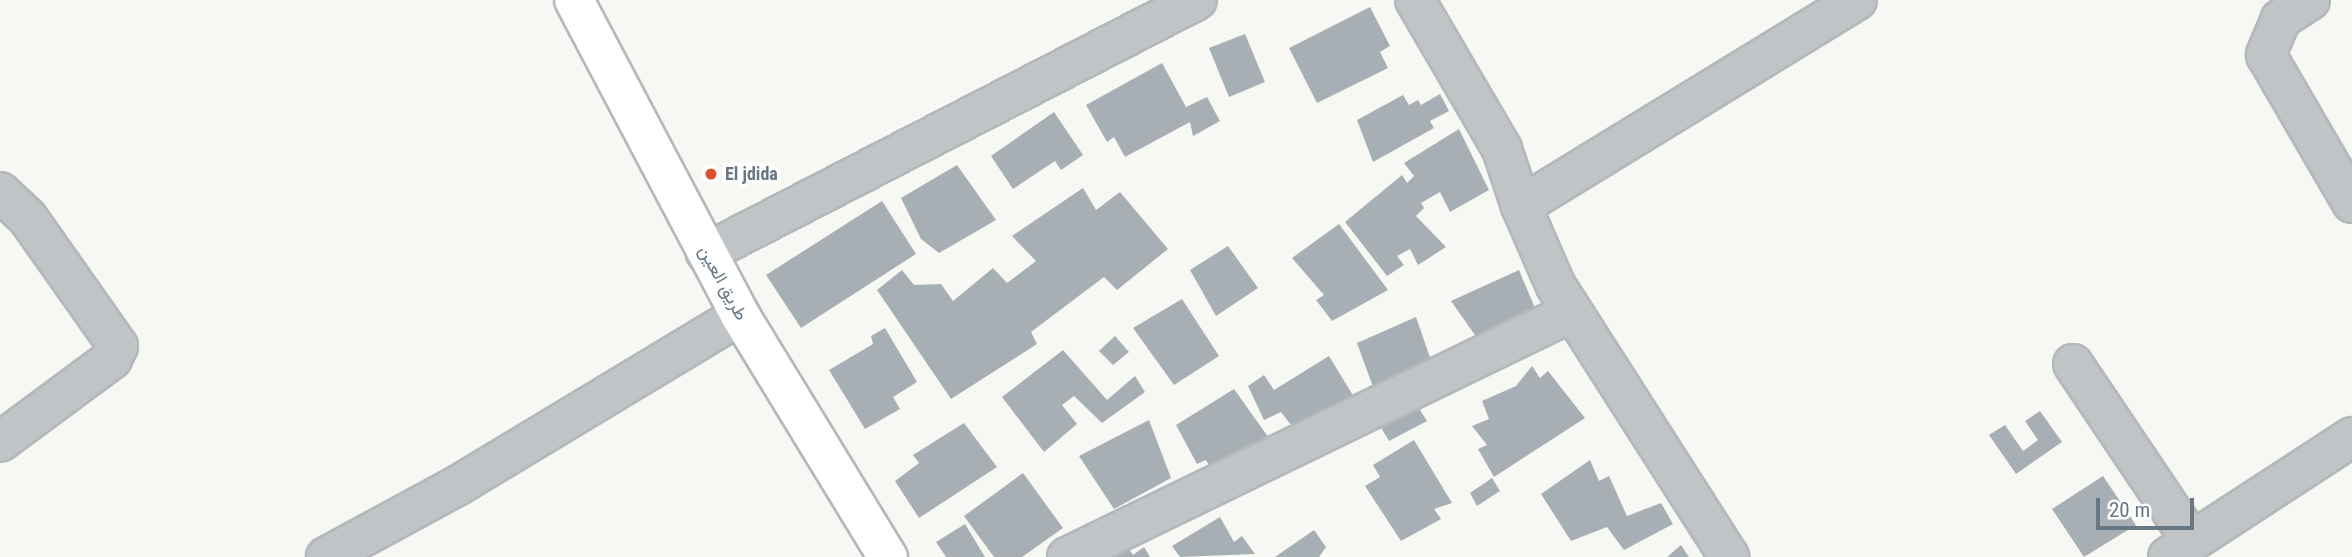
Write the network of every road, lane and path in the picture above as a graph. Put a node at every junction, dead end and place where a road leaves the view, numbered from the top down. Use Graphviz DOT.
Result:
graph roads {
  1 [pos="574,0"];
  2 [pos="1415,0"];
  3 [pos="1857,0"];
  4 [pos="2310,0"];
  5 [pos="1180,3"];
  6 [pos="0,192"];
  7 [pos="2352,203"];
  8 [pos="1521,206"];
  9 [pos="706,253"];
  10 [pos="1572,312"];
  11 [pos="740,315"];
  12 [pos="2073,363"];
  13 [pos="2352,437"];
  14 [pos="0,442"];
  15 [pos="2180,549"];
  16 [pos="326,557"];
  17 [pos="888,557"];
  18 [pos="1067,557"];
  19 [pos="1729,557"];
  1 -- 9 [label="main road, طريق العين"];
  2 -- 8 [label="street"];
  3 -- 8 [label="street"];
  4 -- 7 [label="street"];
  5 -- 9 [label="street"];
  6 -- 14 [label="street"];
  8 -- 10 [label="street"];
  9 -- 11 [label="main road, طريق العين"];
  10 -- 18 [label="street"];
  10 -- 19 [label="street"];
  11 -- 16 [label="street"];
  11 -- 17 [label="main road, طريق العين"];
  12 -- 15 [label="street"];
  13 -- 15 [label="street"];
}
